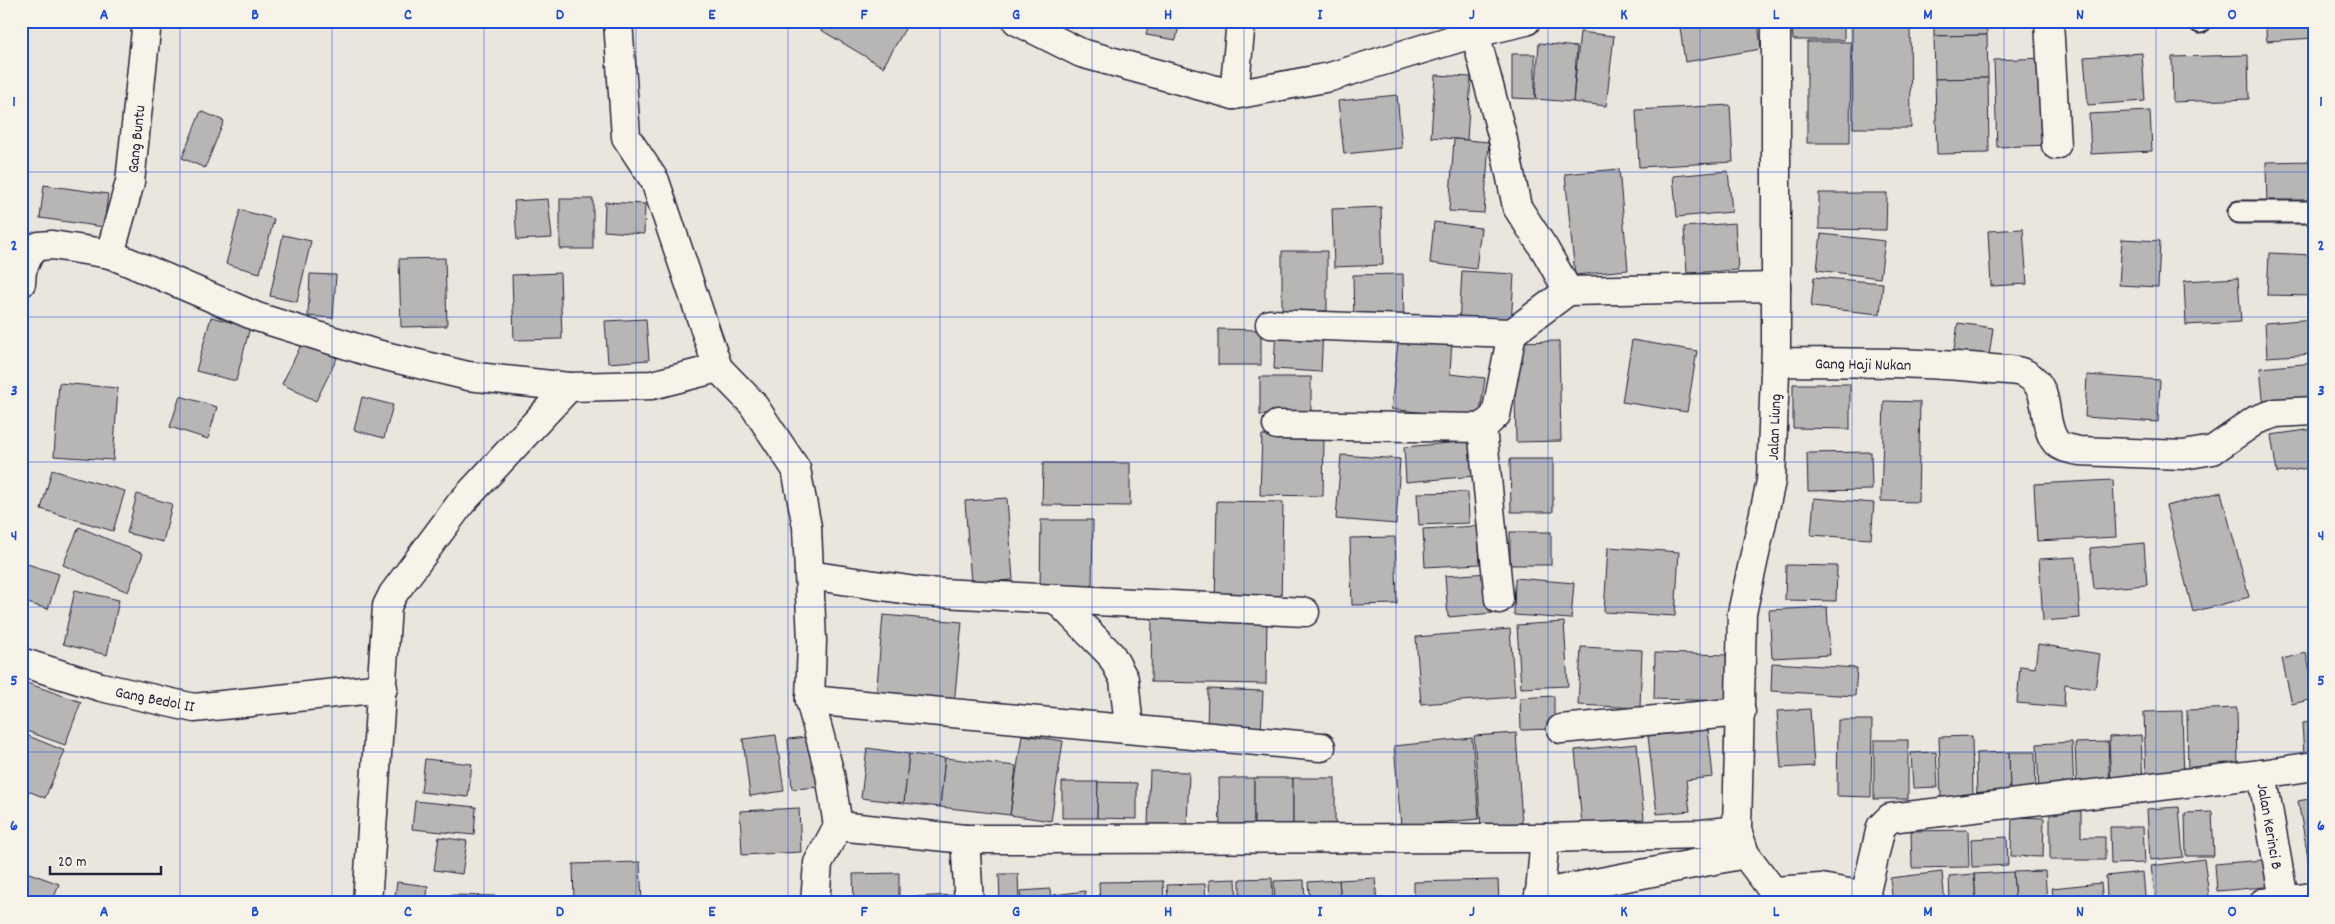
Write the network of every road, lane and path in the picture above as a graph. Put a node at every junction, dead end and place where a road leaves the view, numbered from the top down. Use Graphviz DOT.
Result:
graph roads {
  1 [pos="147,21"];
  2 [pos="618,21"];
  3 [pos="1016,21"];
  4 [pos="1241,21"];
  5 [pos="1526,21"];
  6 [pos="1776,21"];
  7 [pos="2049,21"];
  8 [pos="1475,33"];
  9 [pos="1234,95"];
  10 [pos="2056,145"];
  11 [pos="2239,212"];
  12 [pos="2314,212"];
  13 [pos="110,254"];
  14 [pos="22,274"];
  15 [pos="1776,286"];
  16 [pos="1568,291"];
  17 [pos="1270,324"];
  18 [pos="1512,333"];
  19 [pos="1776,362"];
  20 [pos="718,368"];
  21 [pos="569,387"];
  22 [pos="2314,411"];
  23 [pos="1277,425"];
  24 [pos="1482,428"];
  25 [pos="810,575"];
  26 [pos="1056,599"];
  27 [pos="1499,599"];
  28 [pos="1305,612"];
  29 [pos="21,662"];
  30 [pos="383,688"];
  31 [pos="810,700"];
  32 [pos="1741,712"];
  33 [pos="1129,728"];
  34 [pos="1560,729"];
  35 [pos="1321,747"];
  36 [pos="2314,766"];
  37 [pos="2262,774"];
  38 [pos="838,826"];
  39 [pos="1544,838"];
  40 [pos="965,839"];
  41 [pos="1741,842"];
  42 [pos="1776,897"];
  43 [pos="2314,897"];
  44 [pos="1539,898"];
  45 [pos="1867,901"];
  46 [pos="2273,902"];
  47 [pos="367,903"];
  48 [pos="815,903"];
  49 [pos="969,903"];
  1 -- 13 [label="street, Gang Buntu"];
  2 -- 20 [label="street"];
  3 -- 9 [label="street"];
  4 -- 9 [label="street"];
  5 -- 8 [label="street"];
  6 -- 15 [label="street, Jalan Liung"];
  7 -- 10 [label="street"];
  8 -- 9 [label="street"];
  8 -- 16 [label="street"];
  11 -- 12 [label="lane"];
  13 -- 14 [label="street"];
  13 -- 21 [label="street"];
  15 -- 16 [label="street"];
  15 -- 19 [label="street, Jalan Liung"];
  16 -- 18 [label="street"];
  17 -- 18 [label="street"];
  18 -- 24 [label="street"];
  19 -- 22 [label="street, Gang Haji Nukan"];
  19 -- 32 [label="street, Jalan Liung"];
  20 -- 21 [label="street"];
  20 -- 25 [label="street"];
  21 -- 30 [label="street"];
  23 -- 24 [label="street"];
  24 -- 27 [label="street"];
  25 -- 26 [label="street"];
  25 -- 31 [label="street"];
  26 -- 28 [label="street"];
  26 -- 33 [label="street"];
  29 -- 30 [label="street, Gang Bedol II"];
  30 -- 47 [label="street"];
  31 -- 33 [label="street"];
  31 -- 38 [label="street"];
  32 -- 34 [label="street"];
  32 -- 41 [label="street, Jalan Liung"];
  33 -- 35 [label="street"];
  36 -- 37 [label="street, Jalan Kerinci B"];
  37 -- 45 [label="street"];
  37 -- 46 [label="street, Jalan Kerinci B"];
  38 -- 40 [label="street"];
  38 -- 48 [label="street"];
  39 -- 40 [label="street"];
  39 -- 41 [label="street"];
  39 -- 44 [label="street"];
  40 -- 49 [label="street"];
  41 -- 42 [label="street"];
  41 -- 44 [label="street"];
  42 -- 45 [label="street"];
  43 -- 46 [label="street"];
}
